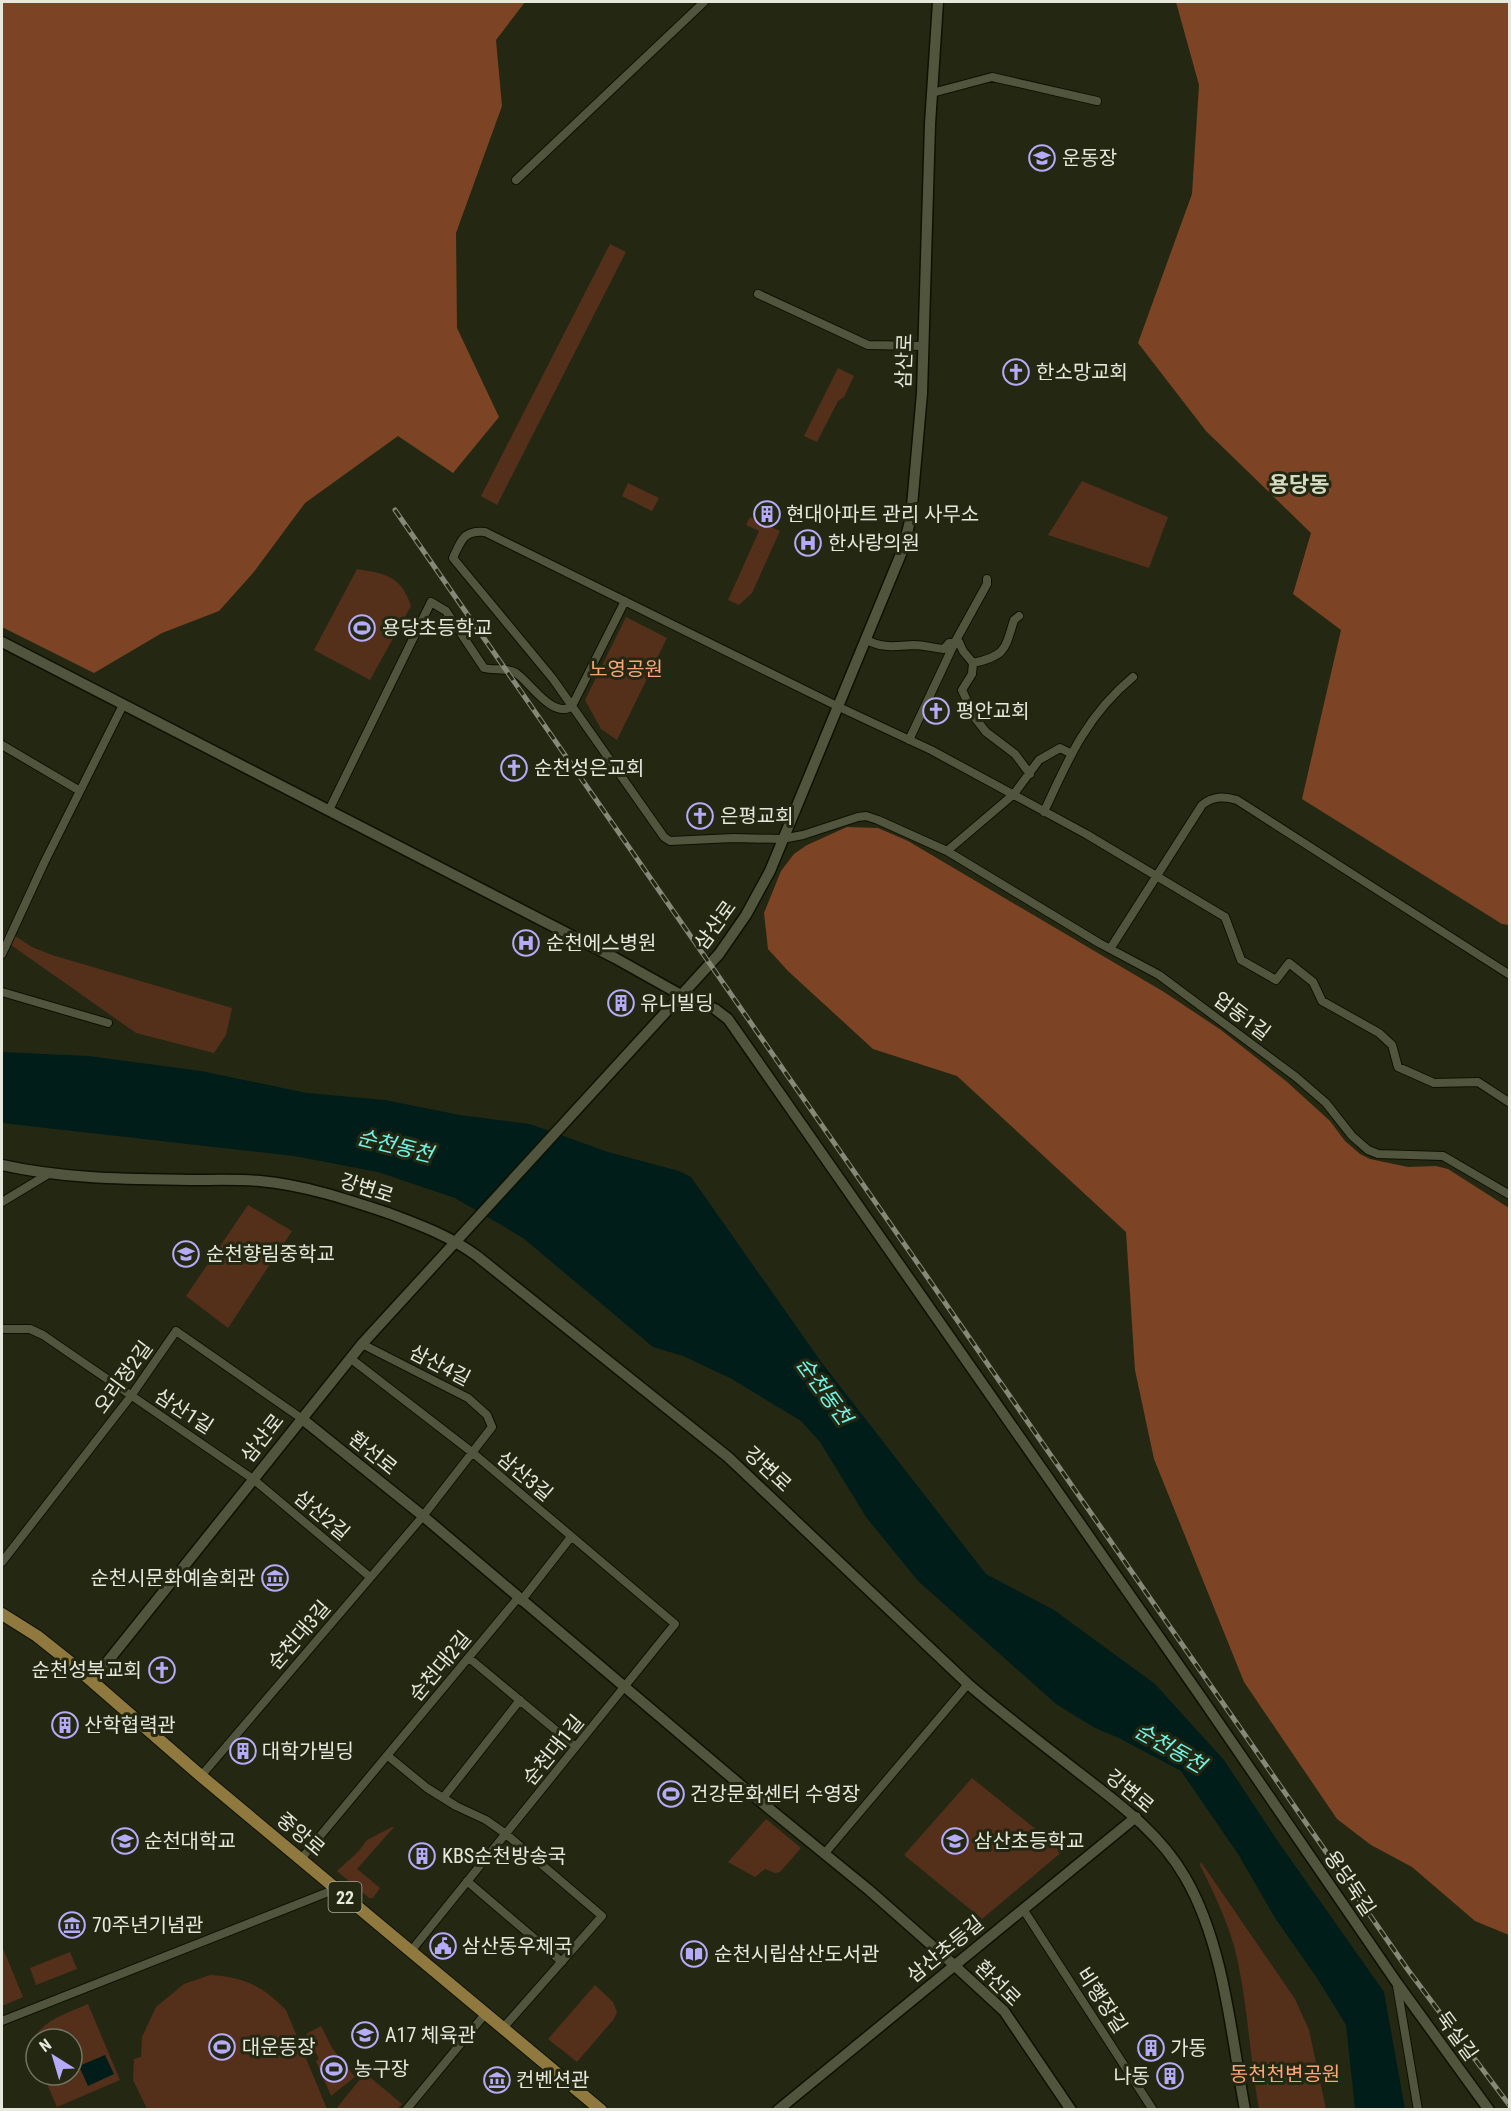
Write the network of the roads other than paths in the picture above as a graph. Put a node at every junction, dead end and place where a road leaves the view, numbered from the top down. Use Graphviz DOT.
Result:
graph roads {
  1 [pos="704,2"];
  2 [pos="938,2"];
  3 [pos="932,93"];
  4 [pos="1097,101"];
  5 [pos="516,180"];
  6 [pos="758,294"];
  7 [pos="923,346"];
  8 [pos="987,579"];
  9 [pos="625,601"];
  10 [pos="1019,616"];
  11 [pos="865,639"];
  12 [pos="2,642"];
  13 [pos="955,642"];
  14 [pos="973,663"];
  15 [pos="1133,677"];
  16 [pos="123,705"];
  17 [pos="572,706"];
  18 [pos="839,707"];
  19 [pos="909,740"];
  20 [pos="2,746"];
  21 [pos="1072,754"];
  22 [pos="1030,774"];
  23 [pos="80,791"];
  24 [pos="1014,794"];
  25 [pos="329,810"];
  26 [pos="1044,812"];
  27 [pos="782,839"];
  28 [pos="947,851"];
  29 [pos="1156,876"];
  30 [pos="1110,949"];
  31 [pos="2,954"];
  32 [pos="1509,975"];
  33 [pos="2,992"];
  34 [pos="681,995"];
  35 [pos="108,1023"];
  36 [pos="1509,1103"];
  37 [pos="2,1165"];
  38 [pos="50,1173"];
  39 [pos="1509,1195"];
  40 [pos="2,1202"];
  41 [pos="456,1241"];
  42 [pos="2,1329"];
  43 [pos="362,1344"];
  44 [pos="350,1358"];
  45 [pos="131,1396"];
  46 [pos="301,1418"];
  47 [pos="473,1453"];
  48 [pos="253,1479"];
  49 [pos="423,1516"];
  50 [pos="571,1537"];
  51 [pos="2,1562"];
  52 [pos="370,1577"];
  53 [pos="519,1599"];
  54 [pos="2,1614"];
  55 [pos="469,1658"];
  56 [pos="92,1681"];
  57 [pos="968,1684"];
  58 [pos="625,1687"];
  59 [pos="520,1701"];
  60 [pos="576,1747"];
  61 [pos="388,1756"];
  62 [pos="201,1776"];
  63 [pos="443,1798"];
  64 [pos="1136,1817"];
  65 [pos="506,1833"];
  66 [pos="825,1853"];
  67 [pos="301,1859"];
  68 [pos="467,1881"];
  69 [pos="336,1889"];
  70 [pos="1023,1909"];
  71 [pos="411,1951"];
  72 [pos="562,1962"];
  73 [pos="954,1965"];
  74 [pos="1397,1983"];
  75 [pos="486,2013"];
  76 [pos="2,2021"];
  77 [pos="503,2028"];
  78 [pos="782,2108"];
  79 [pos="405,2109"];
  80 [pos="601,2109"];
  81 [pos="1071,2109"];
  82 [pos="1153,2109"];
  83 [pos="1245,2109"];
  84 [pos="1418,2109"];
  85 [pos="1489,2109"];
  1 -- 5 [label="street"];
  2 -- 3 [label="main road, 삼산로"];
  3 -- 4 [label="street"];
  3 -- 7 [label="main road, 삼산로"];
  6 -- 7 [label="street"];
  7 -- 11 [label="main road, 삼산로"];
  8 -- 13 [label="street"];
  9 -- 17 [label="street"];
  9 -- 17 [label="street"];
  9 -- 18 [label="street"];
  10 -- 14 [label="street"];
  11 -- 13 [label="street"];
  11 -- 18 [label="main road, 삼산로"];
  12 -- 16 [label="main road, 용당둑길"];
  13 -- 14 [label="street"];
  13 -- 19 [label="street"];
  14 -- 22 [label="street"];
  15 -- 21 [label="street"];
  16 -- 23 [label="street"];
  16 -- 25 [label="main road, 용당둑길"];
  17 -- 25 [label="street"];
  17 -- 27 [label="street, 업동1길"];
  18 -- 19 [label="street"];
  18 -- 27 [label="main road, 삼산로"];
  19 -- 24 [label="street"];
  20 -- 23 [label="street"];
  21 -- 22 [label="street"];
  21 -- 26 [label="street"];
  22 -- 24 [label="street"];
  23 -- 31 [label="street"];
  24 -- 26 [label="street"];
  24 -- 28 [label="street"];
  25 -- 34 [label="main road, 용당둑길"];
  26 -- 29 [label="street"];
  27 -- 28 [label="street, 업동1길"];
  27 -- 34 [label="main road, 삼산로"];
  28 -- 30 [label="street, 업동1길"];
  29 -- 30 [label="street"];
  29 -- 32 [label="street"];
  29 -- 36 [label="street"];
  30 -- 39 [label="street, 업동1길"];
  33 -- 35 [label="street"];
  34 -- 41 [label="main road, 삼산로"];
  34 -- 74 [label="main road, 용당둑길"];
  37 -- 38 [label="main road, 강변로"];
  38 -- 40 [label="street"];
  38 -- 41 [label="main road, 강변로"];
  41 -- 43 [label="main road, 삼산로"];
  41 -- 57 [label="main road, 강변로"];
  42 -- 45 [label="street, 삼산1길"];
  43 -- 44 [label="main road, 삼산로"];
  43 -- 47 [label="street, 삼산4길"];
  44 -- 46 [label="main road, 삼산로"];
  44 -- 47 [label="street, 삼산3길"];
  45 -- 46 [label="street, 오리정2길"];
  45 -- 48 [label="street, 삼산1길"];
  45 -- 51 [label="street, 오리정2길"];
  46 -- 48 [label="main road, 삼산로"];
  46 -- 49 [label="main road, 환선로"];
  47 -- 49 [label="street"];
  47 -- 50 [label="street, 삼산3길"];
  48 -- 52 [label="street, 삼산2길"];
  48 -- 56 [label="main road, 삼산로"];
  49 -- 52 [label="street, 순천대3길"];
  49 -- 53 [label="main road, 환선로"];
  50 -- 53 [label="street"];
  50 -- 58 [label="street, 삼산3길"];
  52 -- 62 [label="street, 순천대3길"];
  53 -- 55 [label="street, 순천대2길"];
  53 -- 58 [label="main road, 환선로"];
  54 -- 56 [label="main road, 중앙로 / 22"];
  55 -- 59 [label="street"];
  55 -- 61 [label="street, 순천대2길"];
  56 -- 62 [label="main road, 중앙로 / 22"];
  57 -- 64 [label="main road, 강변로"];
  57 -- 66 [label="street"];
  58 -- 60 [label="street, 순천대1길"];
  58 -- 66 [label="main road, 환선로"];
  59 -- 60 [label="street"];
  59 -- 63 [label="street"];
  60 -- 65 [label="street, 순천대1길"];
  61 -- 63 [label="street"];
  61 -- 67 [label="street, 순천대2길"];
  62 -- 67 [label="main road, 중앙로 / 22"];
  63 -- 65 [label="street"];
  64 -- 70 [label="main road, 삼산초등길"];
  64 -- 83 [label="main road, 강변로"];
  65 -- 68 [label="street, 순천대1길"];
  65 -- 72 [label="street"];
  66 -- 73 [label="main road, 환선로"];
  67 -- 69 [label="main road, 중앙로 / 22"];
  68 -- 71 [label="street, 순천대1길"];
  68 -- 72 [label="street"];
  69 -- 71 [label="main road, 중앙로 / 22"];
  69 -- 76 [label="street"];
  70 -- 73 [label="main road, 삼산초등길"];
  70 -- 82 [label="street, 비행장길"];
  71 -- 75 [label="main road, 중앙로 / 22"];
  72 -- 77 [label="street"];
  73 -- 78 [label="main road, 삼산초등길"];
  73 -- 81 [label="main road, 환선로"];
  74 -- 84 [label="street, 용당둑길"];
  74 -- 85 [label="main road, 둑실길"];
  75 -- 77 [label="main road, 중앙로 / 22"];
  75 -- 79 [label="street"];
  77 -- 80 [label="main road, 중앙로 / 22"];
}
